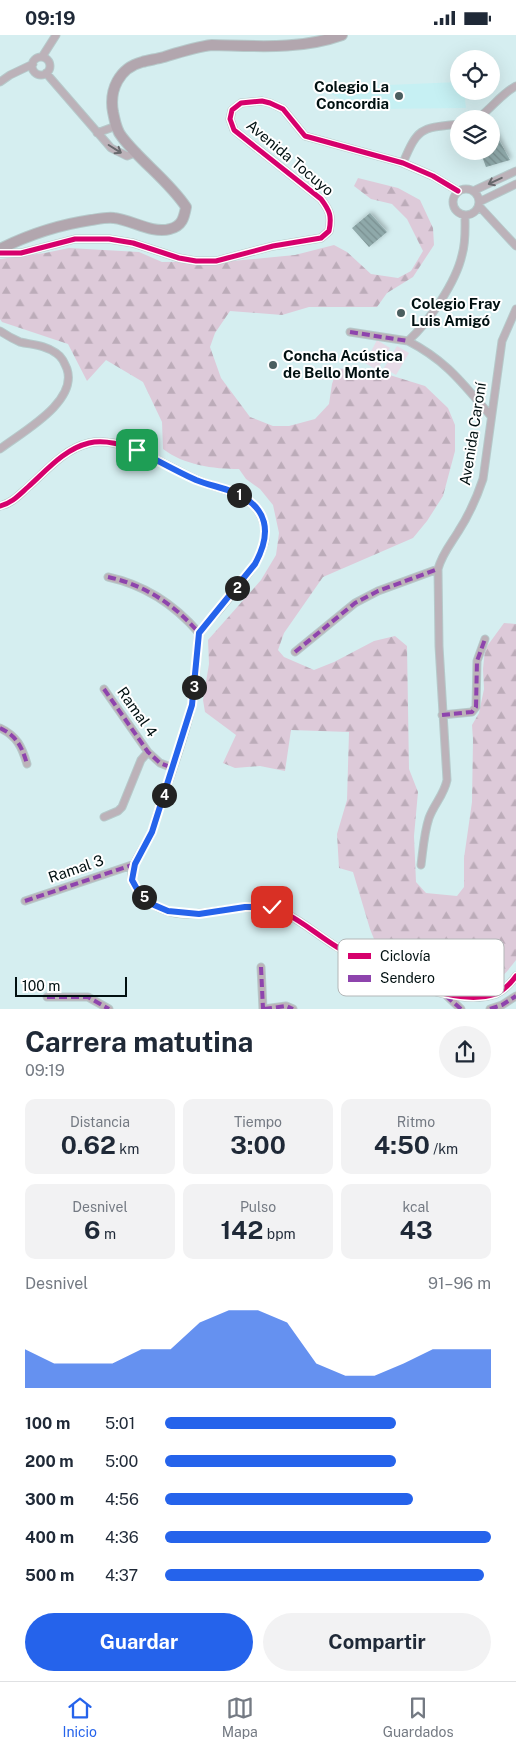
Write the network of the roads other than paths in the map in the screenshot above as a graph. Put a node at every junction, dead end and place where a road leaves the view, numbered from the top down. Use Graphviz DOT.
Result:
graph roads {
  1 [pos="56,35"];
  2 [pos="342,35"];
  3 [pos="42,57"];
  4 [pos="33,64"];
  5 [pos="46,73"];
  6 [pos="0,82"];
  7 [pos="516,85"];
  8 [pos="489,110"];
  9 [pos="450,125"];
  10 [pos="116,126"];
  11 [pos="97,133"];
  12 [pos="137,152"];
  13 [pos="403,163"];
  14 [pos="516,171"];
  15 [pos="516,184"];
  16 [pos="458,191"];
  17 [pos="473,191"];
  18 [pos="479,204"];
  19 [pos="465,216"];
  20 [pos="516,246"];
  21 [pos="0,249"];
  22 [pos="0,253"];
  23 [pos="516,309"];
  24 [pos="0,331"];
  25 [pos="350,333"];
  26 [pos="408,341"];
  27 [pos="490,415"];
  28 [pos="0,449"];
  29 [pos="0,506"];
  30 [pos="438,569"];
  31 [pos="108,577"];
  32 [pos="199,633"];
  33 [pos="486,639"];
  34 [pos="295,652"];
  35 [pos="104,689"];
  36 [pos="442,715"];
  37 [pos="0,728"];
  38 [pos="148,752"];
  39 [pos="27,764"];
  40 [pos="173,768"];
  41 [pos="104,817"];
  42 [pos="135,864"];
  43 [pos="422,865"];
  44 [pos="25,901"];
  45 [pos="338,947"];
  46 [pos="261,967"];
  47 [pos="516,976"];
  48 [pos="504,988"];
  49 [pos="446,996"];
  50 [pos="488,996"];
  51 [pos="516,996"];
  52 [pos="47,997"];
  53 [pos="109,1009"];
  54 [pos="263,1009"];
  55 [pos="293,1009"];
  56 [pos="461,1009"];
  57 [pos="490,1009"];
  1 -- 3 [label="street"];
  2 -- 10 [label="street"];
  3 -- 4 [label="street"];
  3 -- 5 [label="street"];
  4 -- 5 [label="street"];
  4 -- 6 [label="street"];
  5 -- 11 [label="street"];
  7 -- 8 [label="street"];
  9 -- 13 [label="street"];
  10 -- 11 [label="street"];
  10 -- 12 [label="street"];
  11 -- 12 [label="street, one-way"];
  12 -- 21 [label="street"];
  13 -- 16 [label="street, Avenida Tocuyo"];
  13 -- 22 [label="street, Avenida Tocuyo"];
  14 -- 17 [label="street, one-way"];
  15 -- 18 [label="street"];
  16 -- 17 [label="street"];
  16 -- 19 [label="street"];
  17 -- 18 [label="street"];
  18 -- 19 [label="street"];
  18 -- 20 [label="street"];
  19 -- 26 [label="street"];
  23 -- 27 [label="street, Avenida Caroní"];
  24 -- 28 [label="street"];
  25 -- 26 [label="street"];
  26 -- 27 [label="street"];
  27 -- 30 [label="street, Avenida Caroní"];
  29 -- 32 [label="street"];
  30 -- 34 [label="street"];
  30 -- 36 [label="street"];
  31 -- 32 [label="street"];
  32 -- 40 [label="street"];
  33 -- 36 [label="street"];
  35 -- 38 [label="street, Ramal 4"];
  36 -- 43 [label="street"];
  37 -- 39 [label="street"];
  38 -- 40 [label="street, Ramal 4"];
  38 -- 41 [label="street"];
  40 -- 42 [label="street"];
  42 -- 44 [label="street, Ramal 3"];
  42 -- 45 [label="street"];
  46 -- 54 [label="street"];
  47 -- 48 [label="street"];
  49 -- 50 [label="street"];
  49 -- 56 [label="street"];
  51 -- 57 [label="street"];
  52 -- 53 [label="street"];
  54 -- 55 [label="street"];
}
